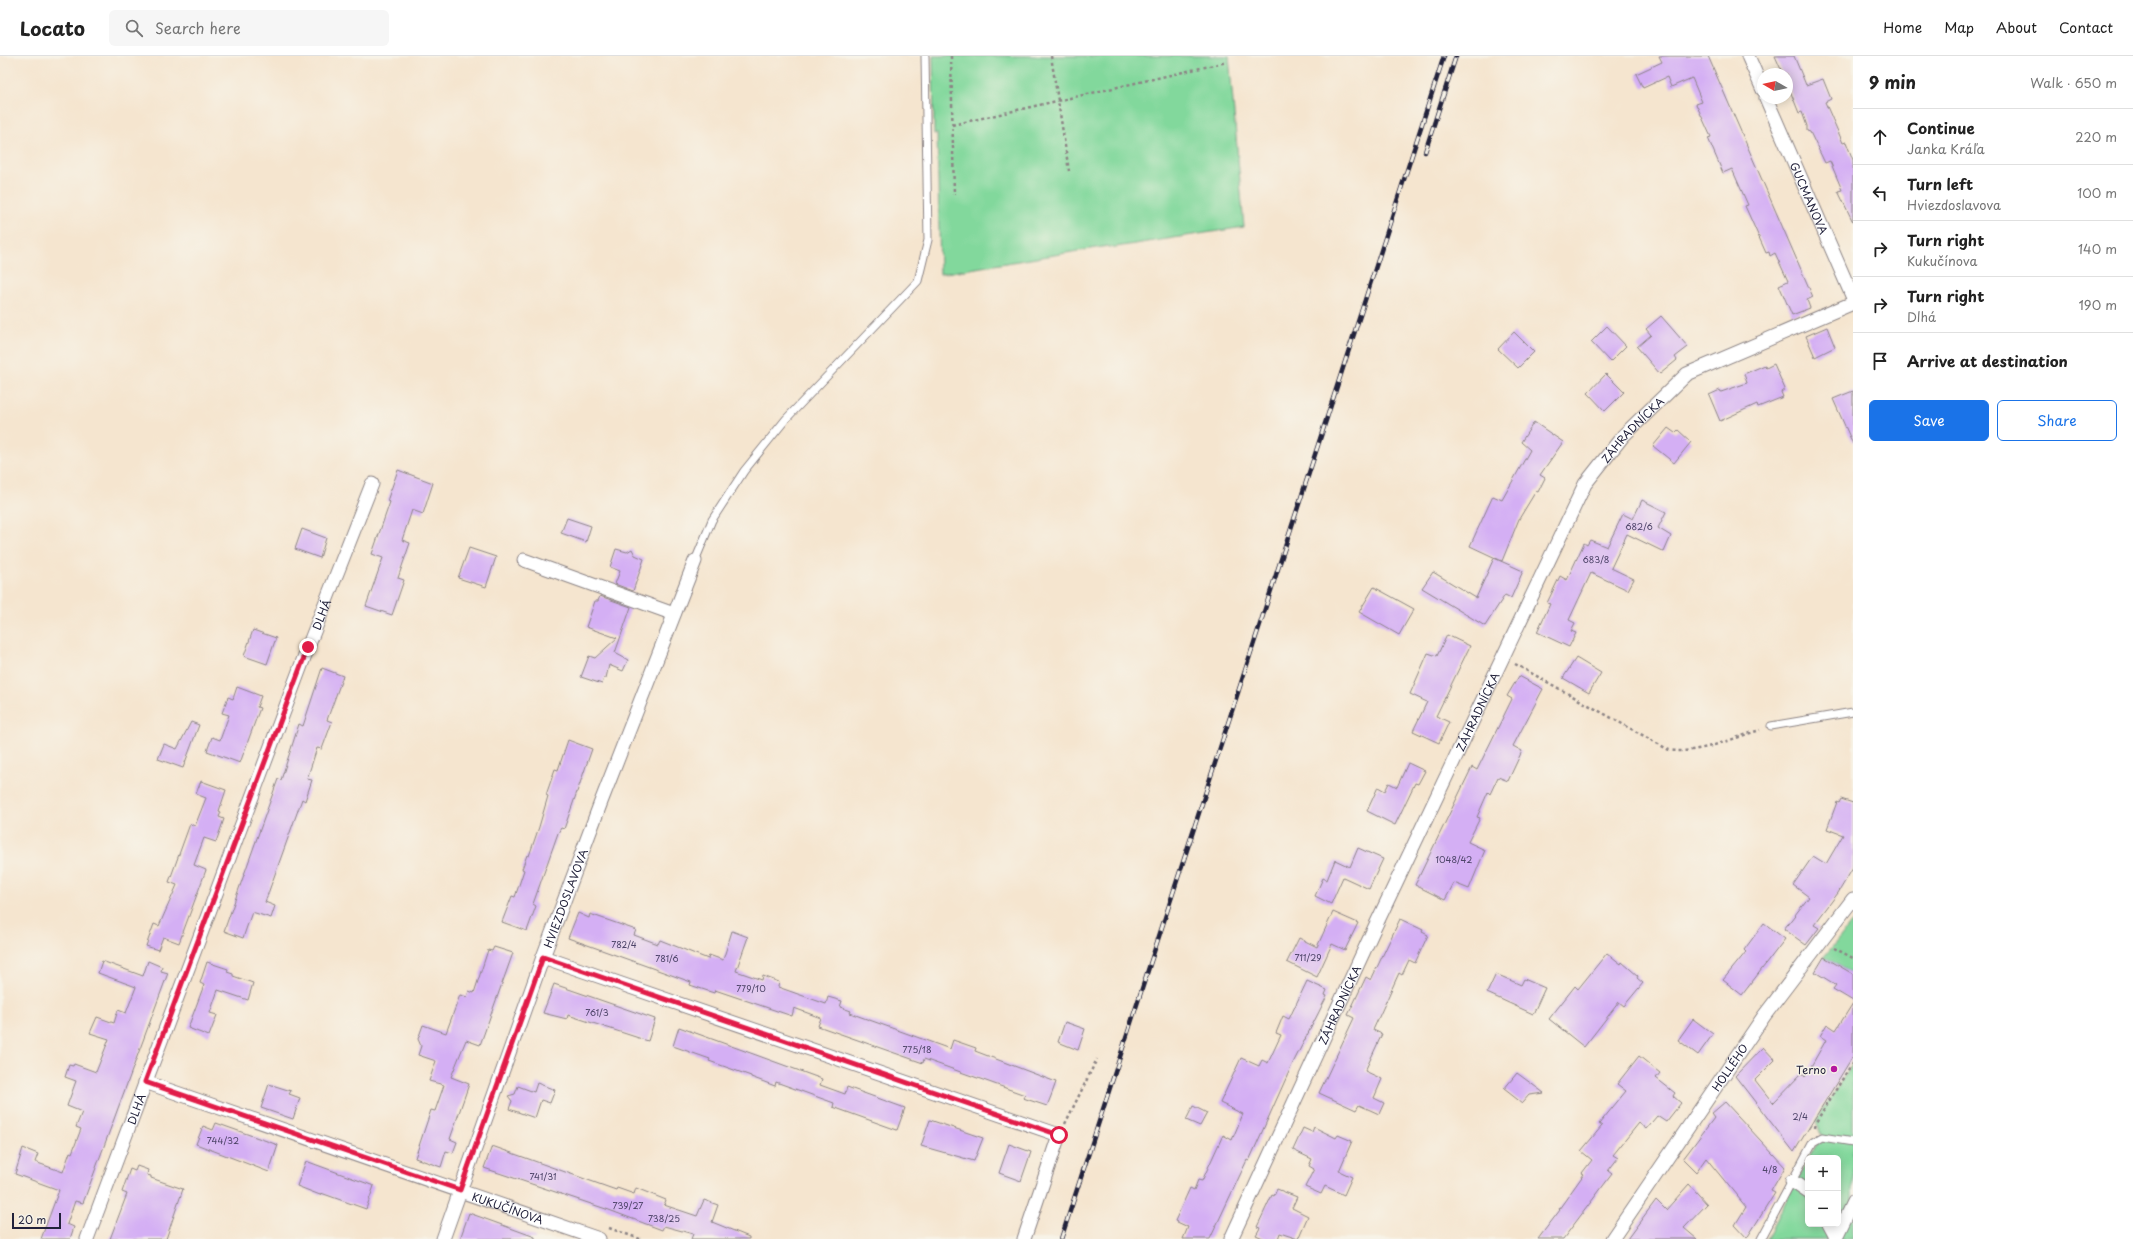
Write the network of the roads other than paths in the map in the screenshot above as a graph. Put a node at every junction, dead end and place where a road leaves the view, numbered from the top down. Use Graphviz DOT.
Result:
graph roads {
  1 [pos="925,56"];
  2 [pos="1748,56"];
  3 [pos="1757,76"];
  4 [pos="1769,104"];
  5 [pos="1853,298"];
  6 [pos="1853,303"];
  7 [pos="372,484"];
  8 [pos="524,560"];
  9 [pos="695,561"];
  10 [pos="674,614"];
  11 [pos="1853,712"];
  12 [pos="1771,726"];
  13 [pos="1853,899"];
  14 [pos="543,957"];
  15 [pos="145,1082"];
  16 [pos="1853,1142"];
  17 [pos="1792,1181"];
  18 [pos="460,1190"];
  19 [pos="1807,1191"];
  20 [pos="1853,1202"];
  21 [pos="1830,1227"];
  22 [pos="1836,1238"];
  23 [pos="87,1239"];
  24 [pos="443,1239"];
  25 [pos="599,1239"];
  26 [pos="1024,1239"];
  27 [pos="1231,1239"];
  28 [pos="1612,1239"];
  29 [pos="1761,1239"];
  1 -- 9 [label="lane"];
  2 -- 3 [label="street"];
  4 -- 5 [label="street, GUCMANOVA"];
  6 -- 27 [label="street, ZÁHRADNÍCKA"];
  7 -- 15 [label="street, DLHÁ"];
  8 -- 10 [label="street"];
  9 -- 10 [label="street, HVIEZDOSLAVOVA"];
  10 -- 14 [label="street, HVIEZDOSLAVOVA"];
  11 -- 12 [label="lane"];
  13 -- 28 [label="street, HOLLÉHO"];
  14 -- 18 [label="street, HVIEZDOSLAVOVA"];
  14 -- 26 [label="street"];
  15 -- 18 [label="street, KUKUČÍNOVA"];
  15 -- 23 [label="street, DLHÁ"];
  16 -- 17 [label="lane"];
  17 -- 19 [label="street"];
  17 -- 29 [label="lane"];
  18 -- 24 [label="street, HVIEZDOSLAVOVA"];
  18 -- 25 [label="street, KUKUČÍNOVA"];
  20 -- 22 [label="street"];
  21 -- 22 [label="street"];
}
